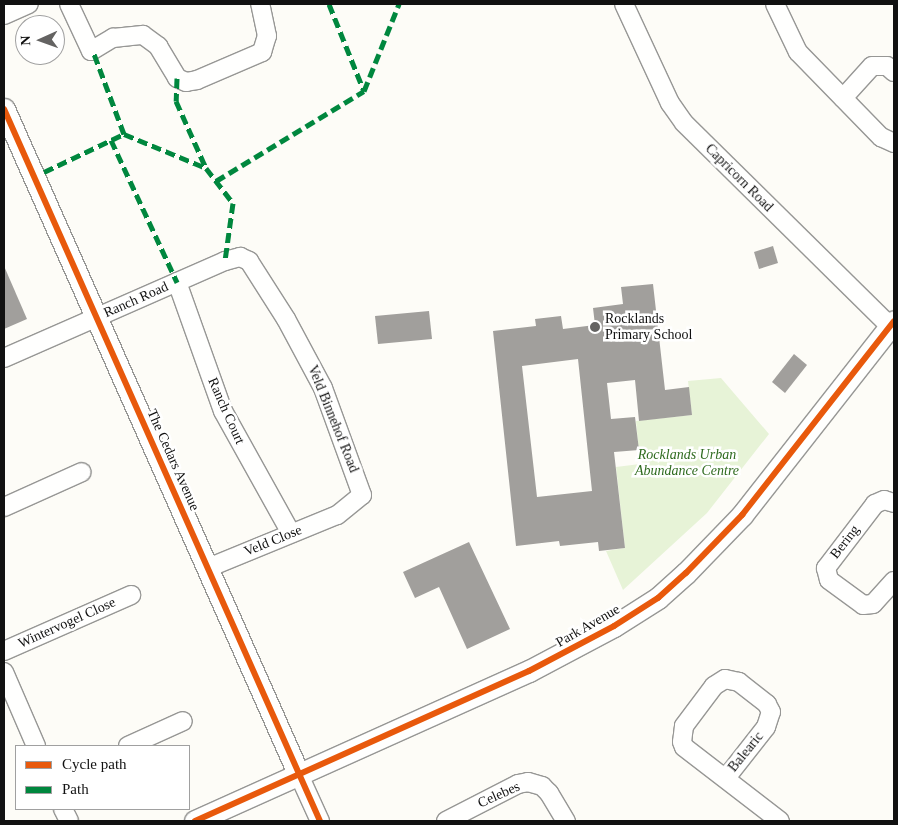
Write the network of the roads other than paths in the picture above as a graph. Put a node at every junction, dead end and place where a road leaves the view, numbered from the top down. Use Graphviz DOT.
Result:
graph roads {
  1 [pos="29,4"];
  2 [pos="69,4"];
  3 [pos="260,4"];
  4 [pos="624,4"];
  5 [pos="775,4"];
  6 [pos="4,15"];
  7 [pos="894,72"];
  8 [pos="843,98"];
  9 [pos="4,109"];
  10 [pos="894,143"];
  11 [pos="225,262"];
  12 [pos="177,282"];
  13 [pos="96,317"];
  14 [pos="892,323"];
  15 [pos="4,358"];
  16 [pos="82,472"];
  17 [pos="894,503"];
  18 [pos="4,507"];
  19 [pos="337,515"];
  20 [pos="291,533"];
  21 [pos="208,568"];
  22 [pos="894,581"];
  23 [pos="131,595"];
  24 [pos="4,651"];
  25 [pos="4,672"];
  26 [pos="183,721"];
  27 [pos="36,745"];
  28 [pos="130,745"];
  29 [pos="300,774"];
  30 [pos="726,778"];
  31 [pos="195,821"];
  32 [pos="320,821"];
  33 [pos="446,821"];
  34 [pos="566,821"];
  35 [pos="780,821"];
  1 -- 6 [label="street"];
  2 -- 3 [label="street"];
  4 -- 14 [label="street, Capricorn Road"];
  5 -- 8 [label="street"];
  7 -- 8 [label="street"];
  8 -- 10 [label="street"];
  9 -- 13 [label="street, The Cedars Avenue"];
  11 -- 12 [label="street, Ranch Road"];
  11 -- 19 [label="street, Veld Binnehof Road"];
  12 -- 13 [label="street, Ranch Road"];
  12 -- 20 [label="street, Ranch Court"];
  13 -- 15 [label="street, Ranch Road"];
  13 -- 21 [label="street, The Cedars Avenue"];
  14 -- 29 [label="street, Park Avenue"];
  16 -- 18 [label="street"];
  17 -- 22 [label="street, Bering"];
  19 -- 20 [label="street, Veld Close"];
  20 -- 21 [label="street, Veld Close"];
  21 -- 29 [label="street, The Cedars Avenue"];
  23 -- 24 [label="street, Wintervogel Close"];
  25 -- 27 [label="street"];
  26 -- 28 [label="street"];
  29 -- 31 [label="street, Park Avenue"];
  29 -- 32 [label="street, The Cedars Avenue"];
  30 -- 30 [label="street, Balearic"];
  30 -- 35 [label="street, Balearic"];
  33 -- 34 [label="street, Celebes"];
}
